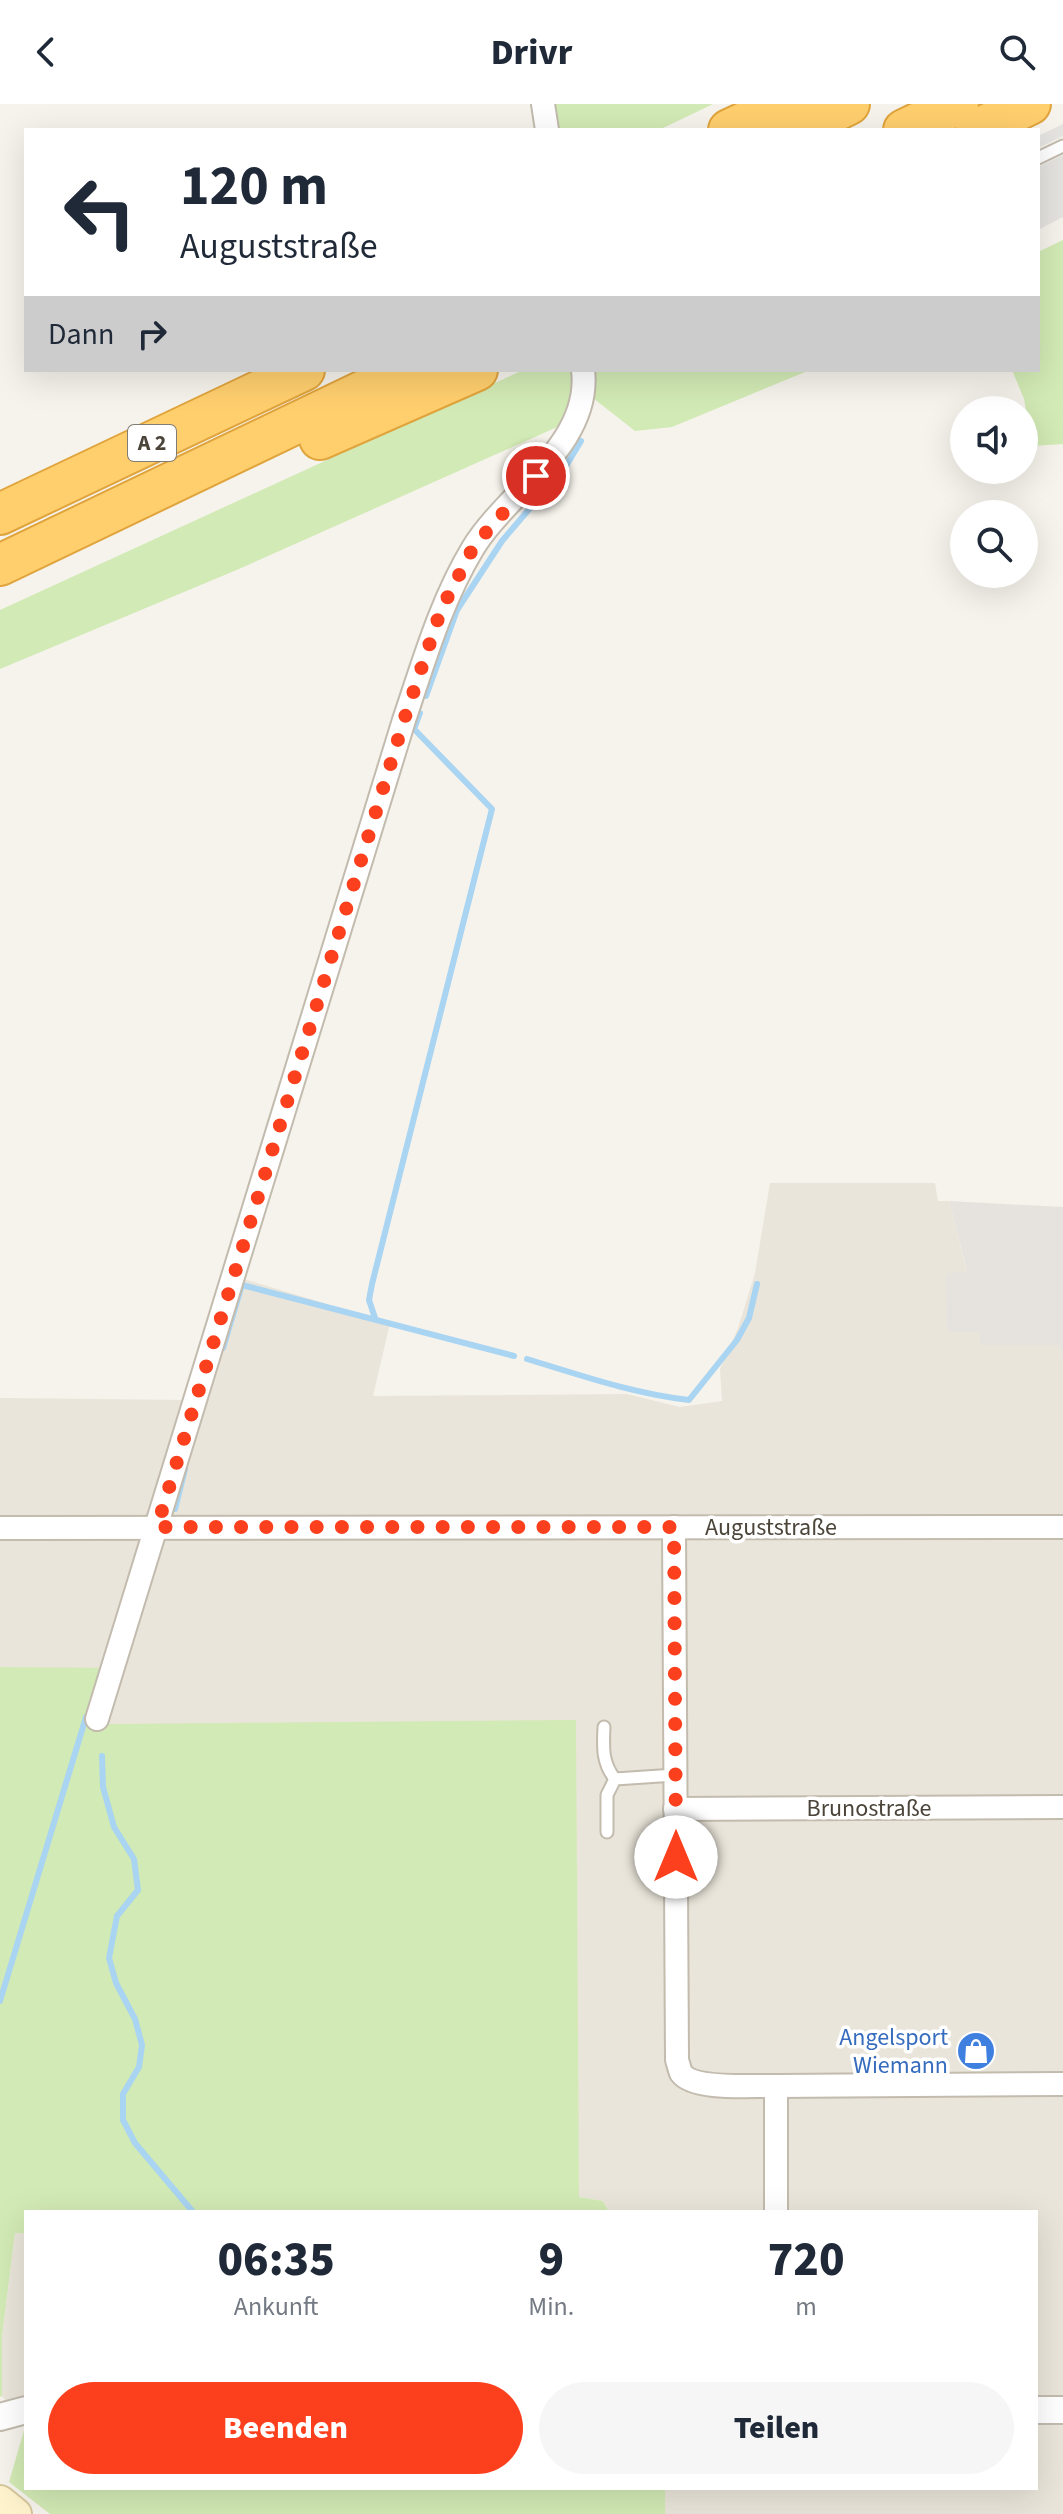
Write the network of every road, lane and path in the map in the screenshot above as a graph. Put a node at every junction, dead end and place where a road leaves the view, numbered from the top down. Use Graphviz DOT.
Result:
graph roads {
  1 [pos="543,104"];
  2 [pos="759,104"];
  3 [pos="784,104"];
  4 [pos="849,104"];
  5 [pos="958,104"];
  6 [pos="1030,104"];
  7 [pos="547,128"];
  8 [pos="725,128"];
  9 [pos="733,128"];
  10 [pos="800,128"];
  11 [pos="908,128"];
  12 [pos="980,128"];
  13 [pos="1063,146"];
  14 [pos="1040,157"];
  15 [pos="248,372"];
  16 [pos="300,372"];
  17 [pos="403,372"];
  18 [pos="473,372"];
  19 [pos="583,372"];
  20 [pos="183,478"];
  21 [pos="0,492"];
  22 [pos="0,514"];
  23 [pos="0,565"];
  24 [pos="157,1527"];
  25 [pos="674,1527"];
  26 [pos="1063,1527"];
  27 [pos="0,1528"];
  28 [pos="97,1719"];
  29 [pos="604,1727"];
  30 [pos="675,1775"];
  31 [pos="615,1779"];
  32 [pos="1063,1807"];
  33 [pos="675,1809"];
  34 [pos="607,1832"];
  35 [pos="1063,2084"];
  36 [pos="776,2086"];
  37 [pos="776,2210"];
  38 [pos="1038,2410"];
  39 [pos="1063,2410"];
  40 [pos="24,2411"];
  41 [pos="0,2417"];
  42 [pos="0,2501"];
  43 [pos="16,2514"];
  1 -- 7 [label="street"];
  2 -- 8 [label="highway"];
  3 -- 9 [label="highway"];
  4 -- 10 [label="highway"];
  5 -- 11 [label="highway"];
  6 -- 12 [label="highway"];
  13 -- 14 [label="lane"];
  15 -- 21 [label="highway"];
  16 -- 22 [label="highway, A 2"];
  17 -- 20 [label="highway, A 2"];
  18 -- 20 [label="highway"];
  19 -- 24 [label="street"];
  20 -- 23 [label="highway, A 2"];
  24 -- 25 [label="street, Auguststraße"];
  24 -- 27 [label="street, Auguststraße"];
  24 -- 28 [label="street"];
  25 -- 26 [label="street, Auguststraße"];
  25 -- 30 [label="street"];
  29 -- 31 [label="lane"];
  30 -- 31 [label="lane"];
  30 -- 33 [label="street"];
  31 -- 34 [label="lane"];
  32 -- 33 [label="street, Brunostraße"];
  33 -- 36 [label="street"];
  35 -- 36 [label="street"];
  36 -- 37 [label="street"];
  38 -- 39 [label="street"];
  40 -- 41 [label="street"];
  42 -- 43 [label="main road"];
}
